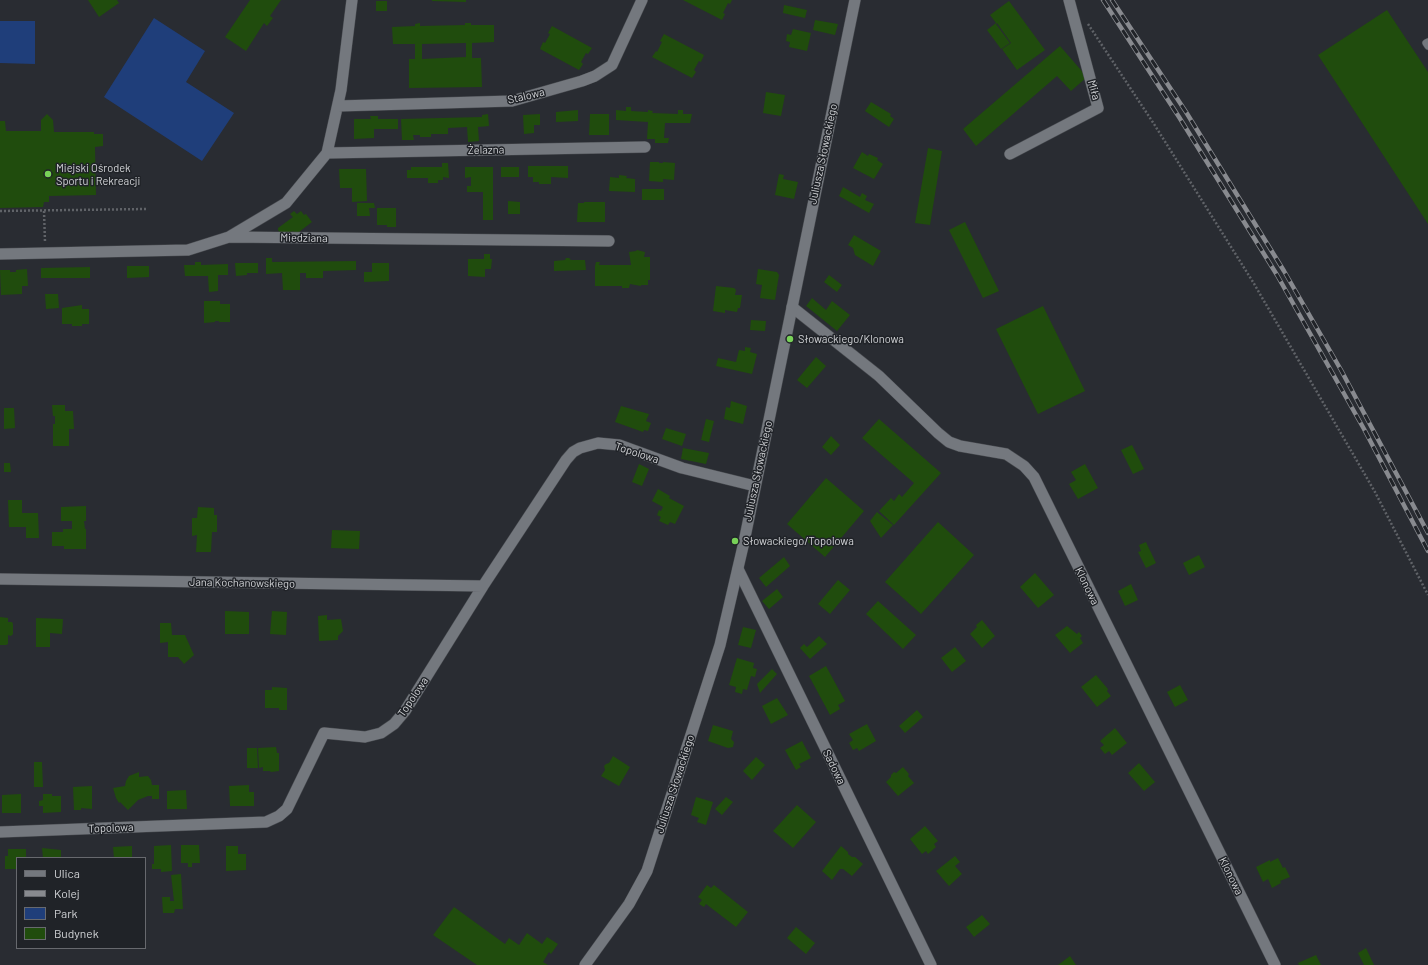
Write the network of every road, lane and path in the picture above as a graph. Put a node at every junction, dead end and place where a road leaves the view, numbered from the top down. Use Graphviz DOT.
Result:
graph roads {
  1 [pos="352,0"];
  2 [pos="642,0"];
  3 [pos="855,0"];
  4 [pos="1069,0"];
  5 [pos="1085,20"];
  6 [pos="1428,42"];
  7 [pos="1428,46"];
  8 [pos="338,106"];
  9 [pos="645,147"];
  10 [pos="327,153"];
  11 [pos="1010,154"];
  12 [pos="146,210"];
  13 [pos="0,211"];
  14 [pos="44,211"];
  15 [pos="229,237"];
  16 [pos="609,241"];
  17 [pos="45,253"];
  18 [pos="0,254"];
  19 [pos="792,307"];
  20 [pos="755,486"];
  21 [pos="738,569"];
  22 [pos="0,579"];
  23 [pos="483,586"];
  24 [pos="1428,595"];
  25 [pos="0,832"];
  26 [pos="585,965"];
  27 [pos="931,965"];
  28 [pos="1275,965"];
  1 -- 8 [label="street"];
  2 -- 8 [label="street, Stalowa"];
  3 -- 19 [label="street, Juliusza Słowackiego"];
  4 -- 11 [label="street, Miła"];
  5 -- 24 [label="path"];
  6 -- 7 [label="lane"];
  8 -- 10 [label="street"];
  9 -- 10 [label="street, Żelazna"];
  10 -- 15 [label="street"];
  12 -- 14 [label="path"];
  13 -- 14 [label="path"];
  14 -- 17 [label="path"];
  15 -- 16 [label="street, Miedziana"];
  15 -- 17 [label="street, Miedziana"];
  17 -- 18 [label="street, Miedziana"];
  19 -- 20 [label="street, Juliusza Słowackiego"];
  19 -- 28 [label="street, Klonowa"];
  20 -- 21 [label="street, Juliusza Słowackiego"];
  20 -- 23 [label="street, Topolowa"];
  21 -- 26 [label="street, Juliusza Słowackiego"];
  21 -- 27 [label="street, Sadowa"];
  22 -- 23 [label="street, Jana Kochanowskiego"];
  23 -- 25 [label="street, Topolowa"];
}
